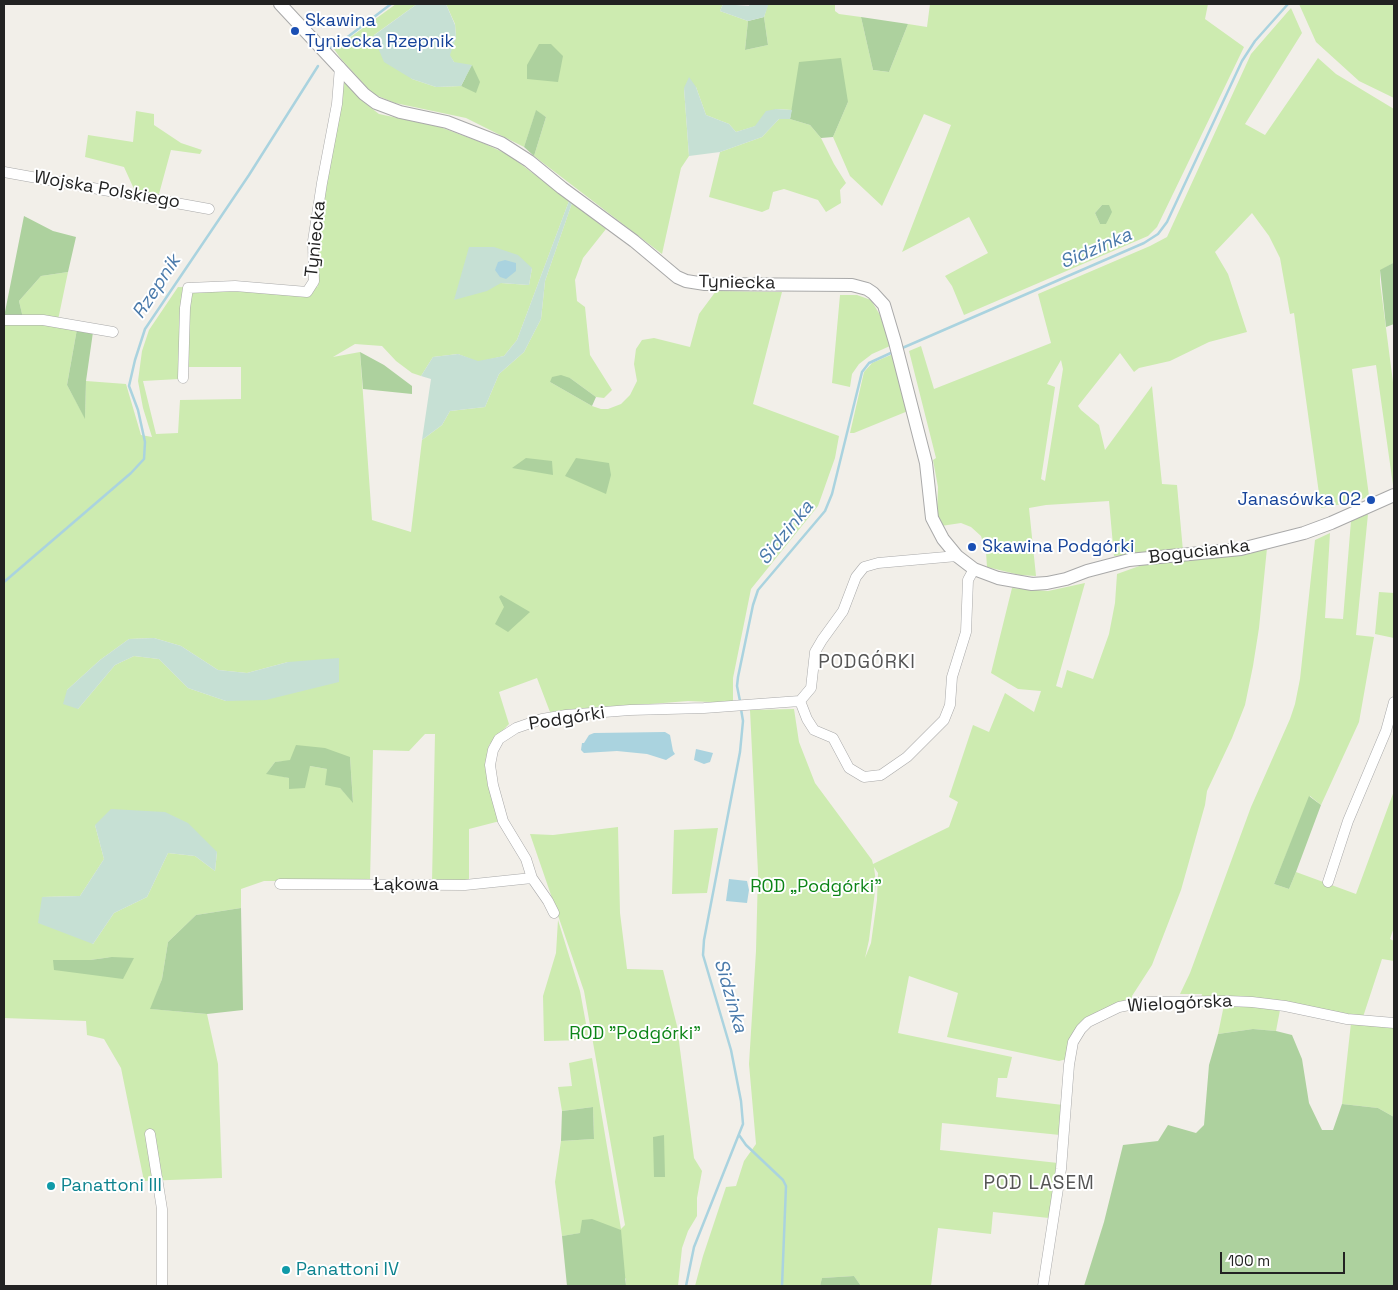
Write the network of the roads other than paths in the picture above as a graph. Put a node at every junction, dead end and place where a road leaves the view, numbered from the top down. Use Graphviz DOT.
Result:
graph roads {
  1 [pos="280,4"];
  2 [pos="332,59"];
  3 [pos="4,172"];
  4 [pos="209,209"];
  5 [pos="4,320"];
  6 [pos="113,332"];
  7 [pos="184,378"];
  8 [pos="1394,494"];
  9 [pos="957,556"];
  10 [pos="974,569"];
  11 [pos="998,578"];
  12 [pos="800,701"];
  13 [pos="1394,702"];
  14 [pos="532,878"];
  15 [pos="1328,882"];
  16 [pos="280,884"];
  17 [pos="554,913"];
  18 [pos="1394,1023"];
  19 [pos="150,1134"];
  20 [pos="162,1286"];
  21 [pos="1043,1286"];
  1 -- 2 [label="street, Tyniecka"];
  2 -- 7 [label="street, Tyniecka"];
  2 -- 9 [label="street, Tyniecka"];
  3 -- 4 [label="street, Wojska Polskiego"];
  5 -- 6 [label="street"];
  8 -- 11 [label="street, Bogucianka"];
  9 -- 10 [label="street, Tyniecka"];
  9 -- 12 [label="street"];
  10 -- 11 [label="street, Tyniecka"];
  10 -- 12 [label="street"];
  12 -- 14 [label="street, Podgórki"];
  13 -- 15 [label="street"];
  14 -- 16 [label="street, Łąkowa"];
  14 -- 17 [label="street, Podgórki"];
  18 -- 21 [label="street, Wielogórska"];
  19 -- 20 [label="street"];
}
